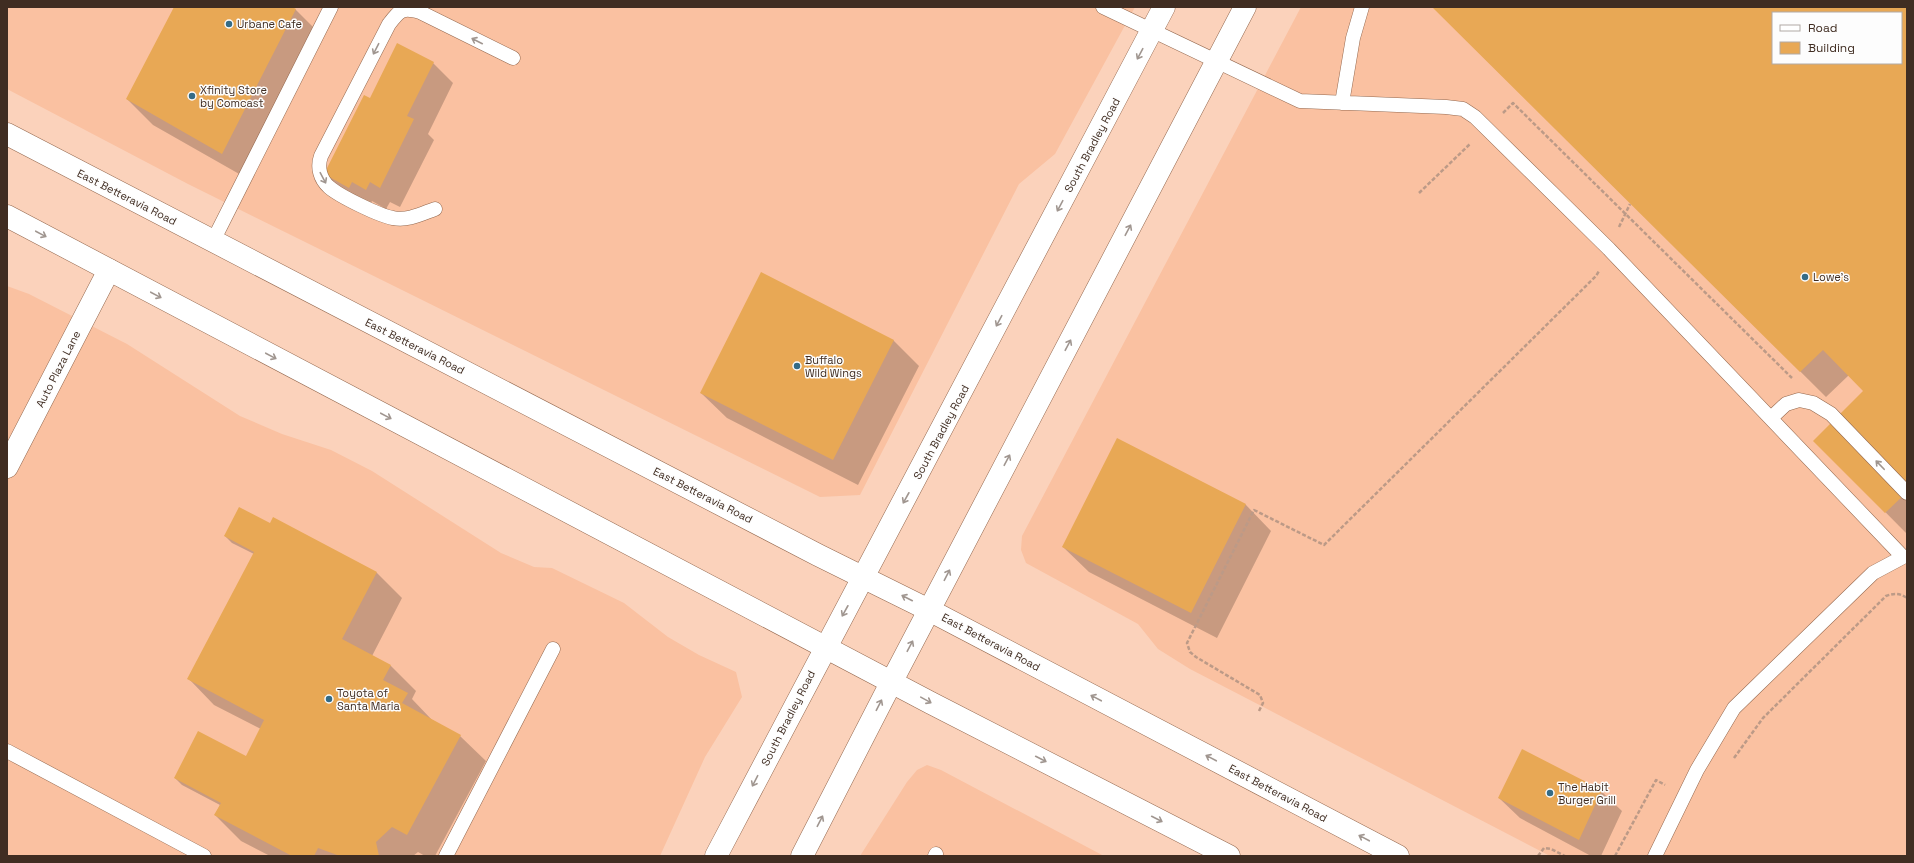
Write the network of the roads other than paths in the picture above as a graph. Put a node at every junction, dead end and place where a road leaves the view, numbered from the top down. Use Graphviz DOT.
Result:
graph roads {
  1 [pos="331,7"];
  2 [pos="1103,7"];
  3 [pos="1164,7"];
  4 [pos="1245,7"];
  5 [pos="1362,7"];
  6 [pos="1152,30"];
  7 [pos="513,58"];
  8 [pos="1216,61"];
  9 [pos="1342,103"];
  10 [pos="7,134"];
  11 [pos="435,209"];
  12 [pos="7,216"];
  13 [pos="213,241"];
  14 [pos="109,270"];
  15 [pos="1771,418"];
  16 [pos="7,467"];
  17 [pos="1907,493"];
  18 [pos="1906,557"];
  19 [pos="864,576"];
  20 [pos="929,610"];
  21 [pos="825,647"];
  22 [pos="553,649"];
  23 [pos="892,681"];
  24 [pos="7,751"];
  25 [pos="204,856"];
  26 [pos="446,856"];
  27 [pos="716,856"];
  28 [pos="802,856"];
  29 [pos="1229,856"];
  30 [pos="1398,856"];
  31 [pos="1655,856"];
  1 -- 13 [label="lane"];
  2 -- 6 [label="lane"];
  3 -- 6 [label="main road, South Bradley Road"];
  4 -- 8 [label="main road"];
  5 -- 9 [label="lane"];
  6 -- 8 [label="lane"];
  6 -- 19 [label="main road, South Bradley Road, one-way"];
  7 -- 11 [label="lane, one-way"];
  8 -- 9 [label="lane"];
  20 -- 8 [label="main road, one-way"];
  9 -- 15 [label="lane"];
  10 -- 13 [label="main road, East Betteravia Road"];
  12 -- 14 [label="main road, one-way"];
  13 -- 19 [label="main road, East Betteravia Road"];
  14 -- 16 [label="main road, Auto Plaza Lane"];
  14 -- 21 [label="main road, one-way"];
  17 -- 15 [label="lane, one-way"];
  15 -- 18 [label="lane"];
  18 -- 31 [label="lane"];
  20 -- 19 [label="main road, East Betteravia Road, one-way"];
  19 -- 21 [label="main road, South Bradley Road, one-way"];
  23 -- 20 [label="main road, one-way"];
  30 -- 20 [label="main road, East Betteravia Road, one-way"];
  21 -- 23 [label="main road"];
  21 -- 27 [label="main road, South Bradley Road, one-way"];
  22 -- 26 [label="lane"];
  28 -- 23 [label="main road, one-way"];
  23 -- 29 [label="main road, one-way"];
  24 -- 25 [label="lane"];
}
